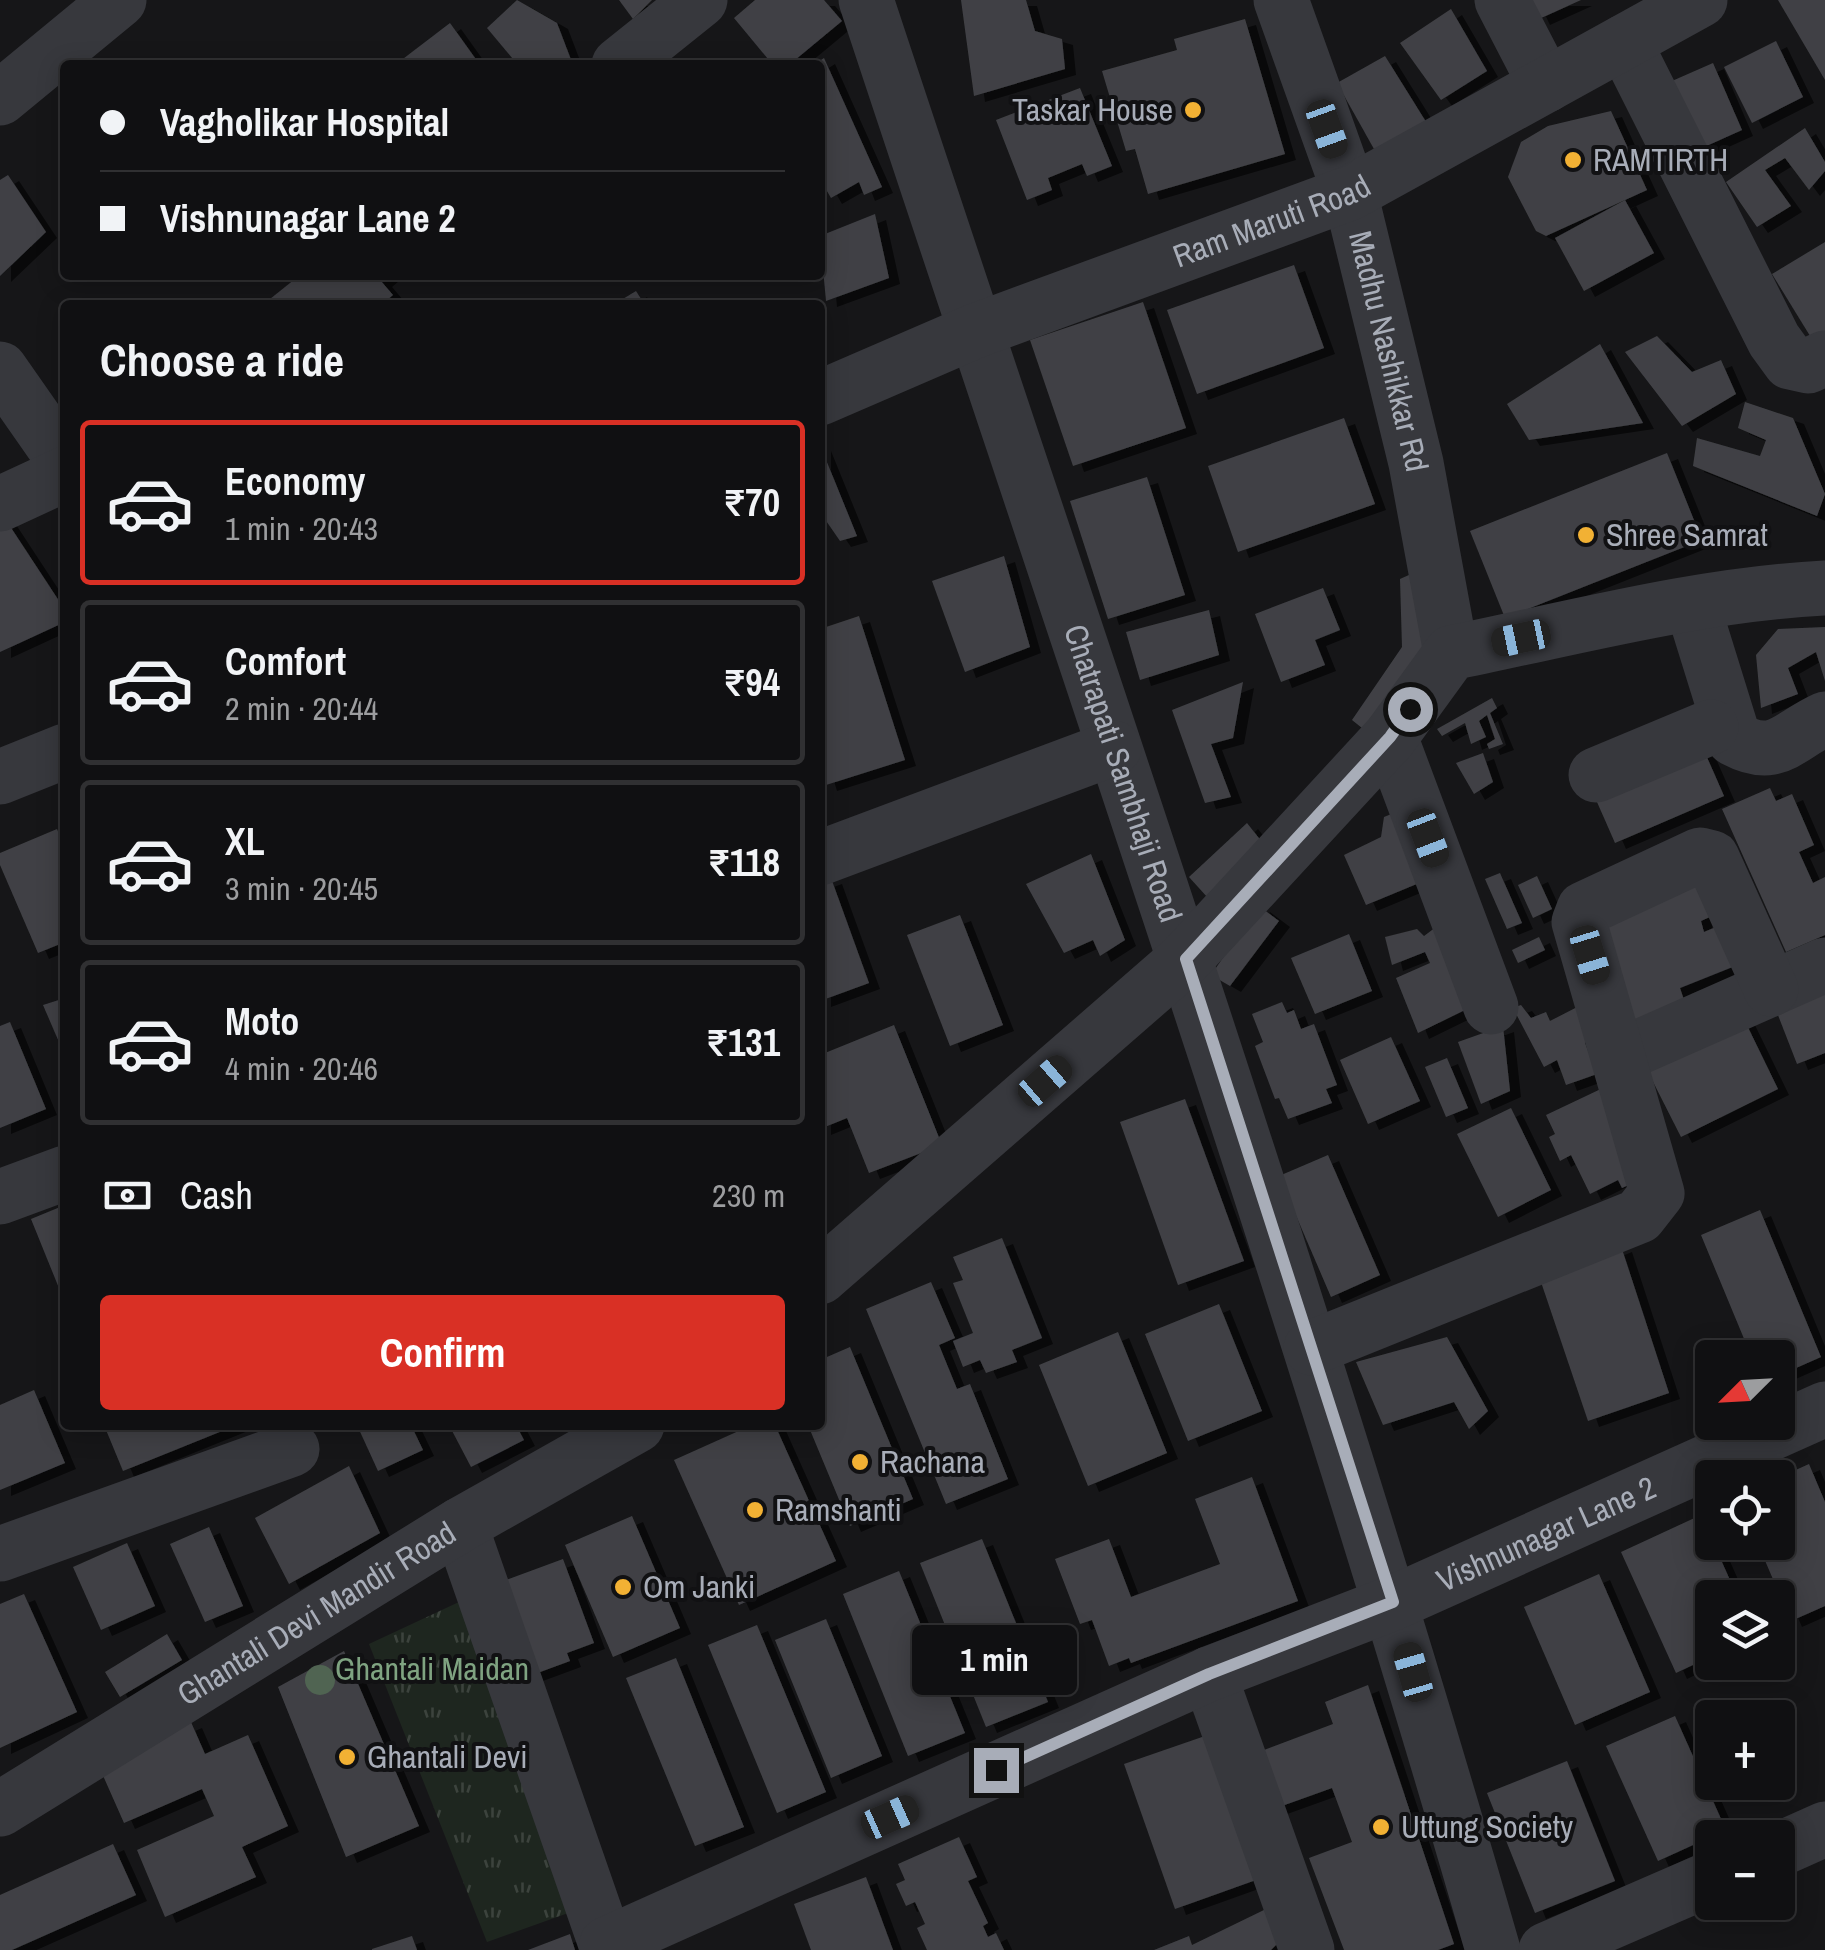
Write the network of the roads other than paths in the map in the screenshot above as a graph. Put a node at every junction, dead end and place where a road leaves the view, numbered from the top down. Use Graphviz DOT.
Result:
graph roads {
  1 [pos="119,0"];
  2 [pos="700,0"];
  3 [pos="866,0"];
  4 [pos="1281,0"];
  5 [pos="1502,0"];
  6 [pos="1700,0"];
  7 [pos="1624,42"];
  8 [pos="624,60"];
  9 [pos="1546,85"];
  10 [pos="0,98"];
  11 [pos="1350,194"];
  12 [pos="975,331"];
  13 [pos="1825,358"];
  14 [pos="0,369"];
  15 [pos="825,396"];
  16 [pos="60,455"];
  17 [pos="60,476"];
  18 [pos="0,504"];
  19 [pos="1825,588"];
  20 [pos="1677,608"];
  21 [pos="1450,653"];
  22 [pos="1825,720"];
  23 [pos="1711,727"];
  24 [pos="1390,737"];
  25 [pos="1114,748"];
  26 [pos="60,753"];
  27 [pos="1596,774"];
  28 [pos="0,777"];
  29 [pos="1736,787"];
  30 [pos="825,856"];
  31 [pos="1186,959"];
  32 [pos="1825,965"];
  33 [pos="1771,989"];
  34 [pos="1491,1007"];
  35 [pos="1621,1055"];
  36 [pos="60,1176"];
  37 [pos="0,1196"];
  38 [pos="825,1273"];
  39 [pos="1311,1348"];
  40 [pos="1825,1409"];
  41 [pos="628,1430"];
  42 [pos="292,1449"];
  43 [pos="460,1525"];
  44 [pos="0,1554"];
  45 [pos="1393,1602"];
  46 [pos="1209,1674"];
  47 [pos="0,1809"];
  48 [pos="1825,1829"];
  49 [pos="1795,1842"];
  50 [pos="1695,1885"];
  51 [pos="608,1947"];
  52 [pos="1308,1950"];
  53 [pos="1493,1950"];
  54 [pos="1546,1950"];
  1 -- 10 [label="street"];
  2 -- 8 [label="street"];
  3 -- 12 [label="street, Chatrapati Sambhaji Road"];
  4 -- 11 [label="street, Madhu Nashikkar Rd"];
  5 -- 9 [label="street"];
  6 -- 7 [label="street, Ram Maruti Road"];
  7 -- 9 [label="street, Ram Maruti Road"];
  7 -- 13 [label="street"];
  9 -- 11 [label="street, Ram Maruti Road"];
  11 -- 12 [label="street, Ram Maruti Road"];
  11 -- 21 [label="street, Madhu Nashikkar Rd"];
  12 -- 15 [label="street, Ram Maruti Road"];
  12 -- 25 [label="street, Chatrapati Sambhaji Road"];
  14 -- 16 [label="street"];
  17 -- 18 [label="street"];
  19 -- 20 [label="street"];
  20 -- 21 [label="street"];
  20 -- 22 [label="street"];
  20 -- 23 [label="street"];
  21 -- 24 [label="street"];
  23 -- 27 [label="street"];
  23 -- 29 [label="street"];
  24 -- 31 [label="street"];
  24 -- 34 [label="street"];
  25 -- 30 [label="street"];
  25 -- 31 [label="street, Chatrapati Sambhaji Road"];
  26 -- 28 [label="street"];
  31 -- 38 [label="street"];
  31 -- 39 [label="street, Chatrapati Sambhaji Road"];
  32 -- 33 [label="street"];
  33 -- 35 [label="street"];
  33 -- 35 [label="street"];
  35 -- 39 [label="street"];
  36 -- 37 [label="street"];
  39 -- 45 [label="street, Chatrapati Sambhaji Road"];
  40 -- 45 [label="street, Vishnunagar Lane 2"];
  41 -- 43 [label="street, Ghantali Devi Mandir Road"];
  42 -- 44 [label="street"];
  43 -- 47 [label="street, Ghantali Devi Mandir Road"];
  43 -- 51 [label="street"];
  45 -- 46 [label="street, Vishnunagar Lane 2"];
  45 -- 53 [label="street, Chatrapati Sambhaji Road"];
  46 -- 51 [label="street, Vishnunagar Lane 2"];
  46 -- 52 [label="street"];
  48 -- 49 [label="street"];
  50 -- 54 [label="street"];
}
